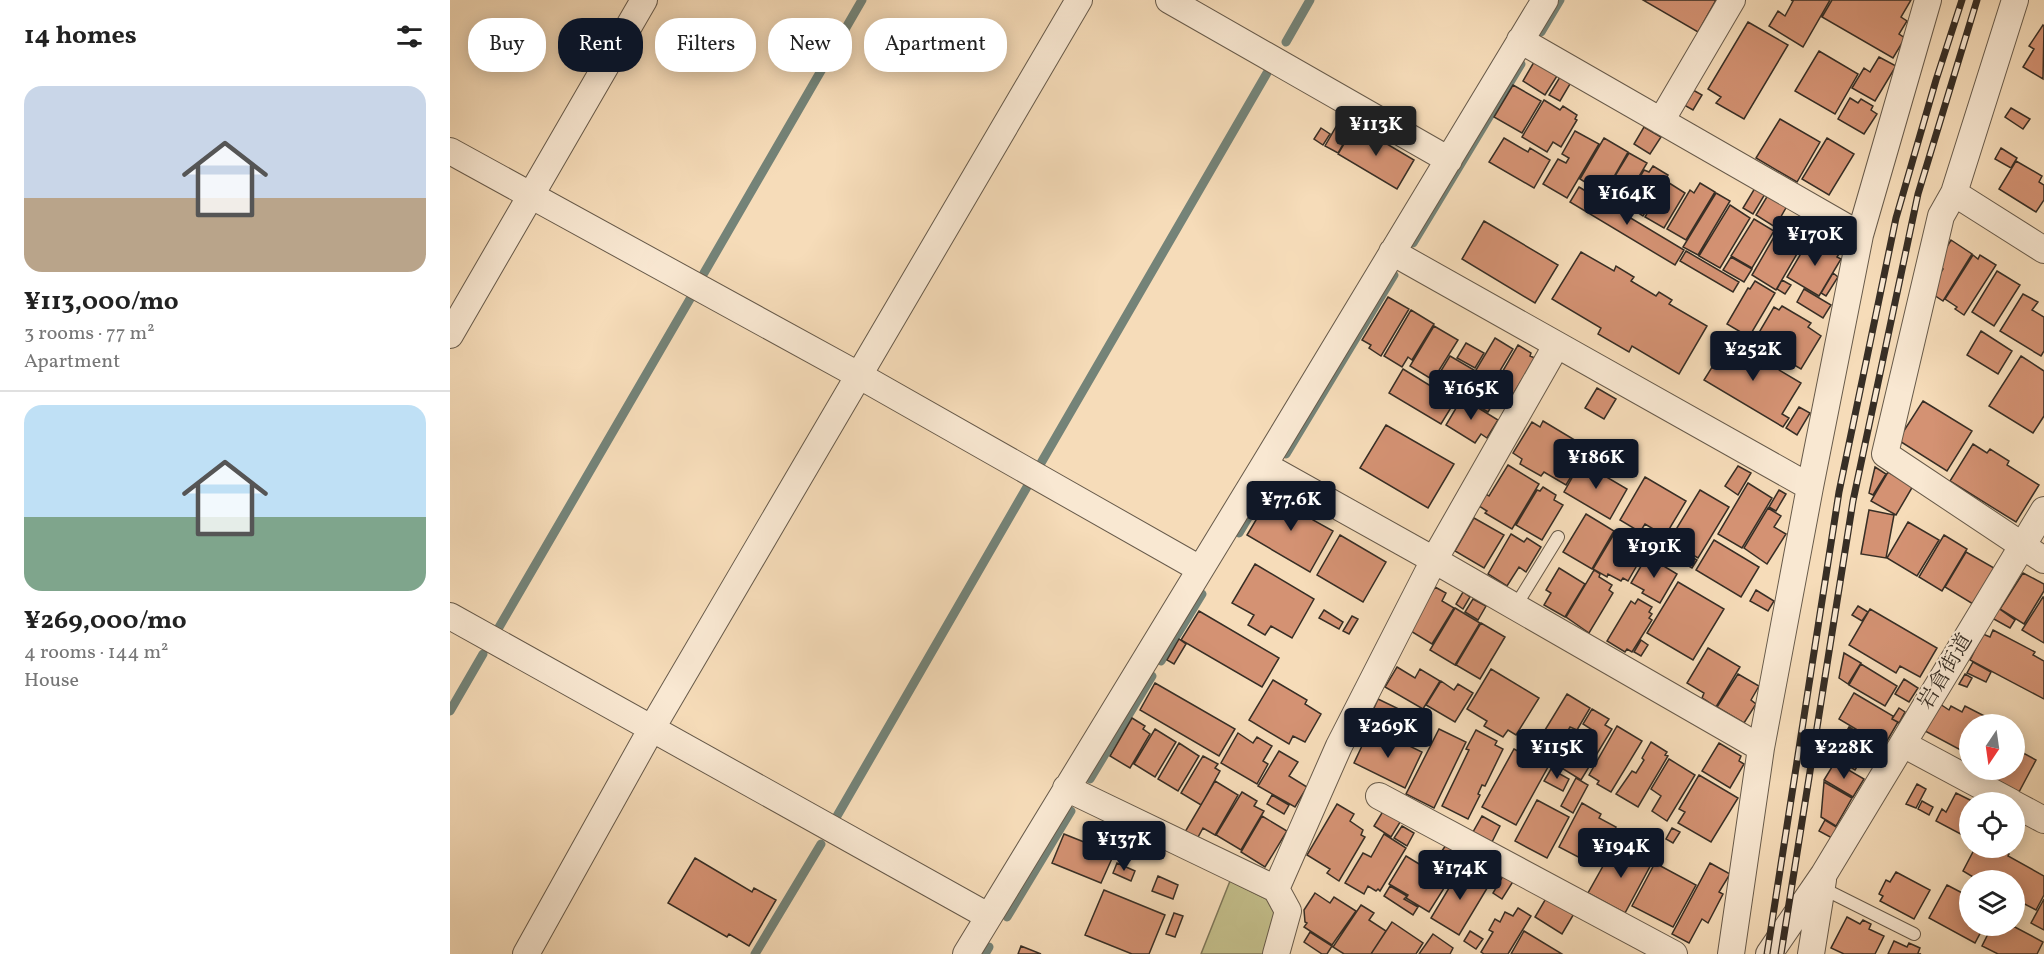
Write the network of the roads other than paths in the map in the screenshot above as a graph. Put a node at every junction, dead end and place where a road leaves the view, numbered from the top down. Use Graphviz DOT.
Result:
graph roads {
  1 [pos="644,0"];
  2 [pos="1079,0"];
  3 [pos="1169,0"];
  4 [pos="1545,0"];
  5 [pos="1732,0"];
  6 [pos="1928,0"];
  7 [pos="2015,0"];
  8 [pos="1520,40"];
  9 [pos="1661,121"];
  10 [pos="450,151"];
  11 [pos="1449,159"];
  12 [pos="1954,193"];
  13 [pos="531,196"];
  14 [pos="1860,235"];
  15 [pos="2044,250"];
  16 [pos="1392,252"];
  17 [pos="450,335"];
  18 [pos="1556,346"];
  19 [pos="860,376"];
  20 [pos="1264,465"];
  21 [pos="1810,487"];
  22 [pos="2044,510"];
  23 [pos="1558,537"];
  24 [pos="2021,546"];
  25 [pos="1434,560"];
  26 [pos="2044,560"];
  27 [pos="1200,568"];
  28 [pos="1515,607"];
  29 [pos="450,616"];
  30 [pos="652,728"];
  31 [pos="1903,744"];
  32 [pos="1761,748"];
  33 [pos="1066,788"];
  34 [pos="1992,792"];
  35 [pos="1379,796"];
  36 [pos="2025,810"];
  37 [pos="2044,820"];
  38 [pos="1823,881"];
  39 [pos="1276,889"];
  40 [pos="988,916"];
  41 [pos="1914,934"];
  42 [pos="1283,951"];
  43 [pos="526,954"];
  44 [pos="966,954"];
  45 [pos="1674,954"];
  46 [pos="1731,954"];
  47 [pos="1769,954"];
  48 [pos="1811,954"];
  1 -- 13 [label="street"];
  2 -- 19 [label="street"];
  3 -- 11 [label="street"];
  4 -- 8 [label="street"];
  5 -- 9 [label="street"];
  6 -- 14 [label="street"];
  7 -- 12 [label="street"];
  8 -- 9 [label="street"];
  8 -- 11 [label="street"];
  9 -- 14 [label="street"];
  10 -- 13 [label="street"];
  11 -- 16 [label="street"];
  12 -- 15 [label="street"];
  12 -- 24 [label="street"];
  13 -- 17 [label="street"];
  13 -- 19 [label="street"];
  14 -- 21 [label="street"];
  16 -- 18 [label="street"];
  16 -- 20 [label="street"];
  18 -- 21 [label="street"];
  18 -- 25 [label="street"];
  19 -- 27 [label="street"];
  19 -- 30 [label="street"];
  20 -- 25 [label="street"];
  20 -- 27 [label="street"];
  21 -- 32 [label="street"];
  22 -- 24 [label="street, 岩倉街道"];
  23 -- 28 [label="lane"];
  24 -- 26 [label="street"];
  24 -- 31 [label="street, 岩倉街道"];
  25 -- 28 [label="street"];
  25 -- 39 [label="street"];
  27 -- 33 [label="street"];
  28 -- 32 [label="street"];
  29 -- 30 [label="street"];
  30 -- 40 [label="street"];
  30 -- 43 [label="street"];
  31 -- 34 [label="street"];
  31 -- 38 [label="street, 岩倉街道"];
  32 -- 46 [label="street"];
  33 -- 39 [label="street"];
  33 -- 40 [label="street"];
  35 -- 45 [label="street"];
  36 -- 37 [label="street"];
  38 -- 41 [label="lane"];
  38 -- 47 [label="street, 岩倉街道"];
  38 -- 48 [label="street"];
  39 -- 42 [label="street"];
  40 -- 44 [label="street"];
}
